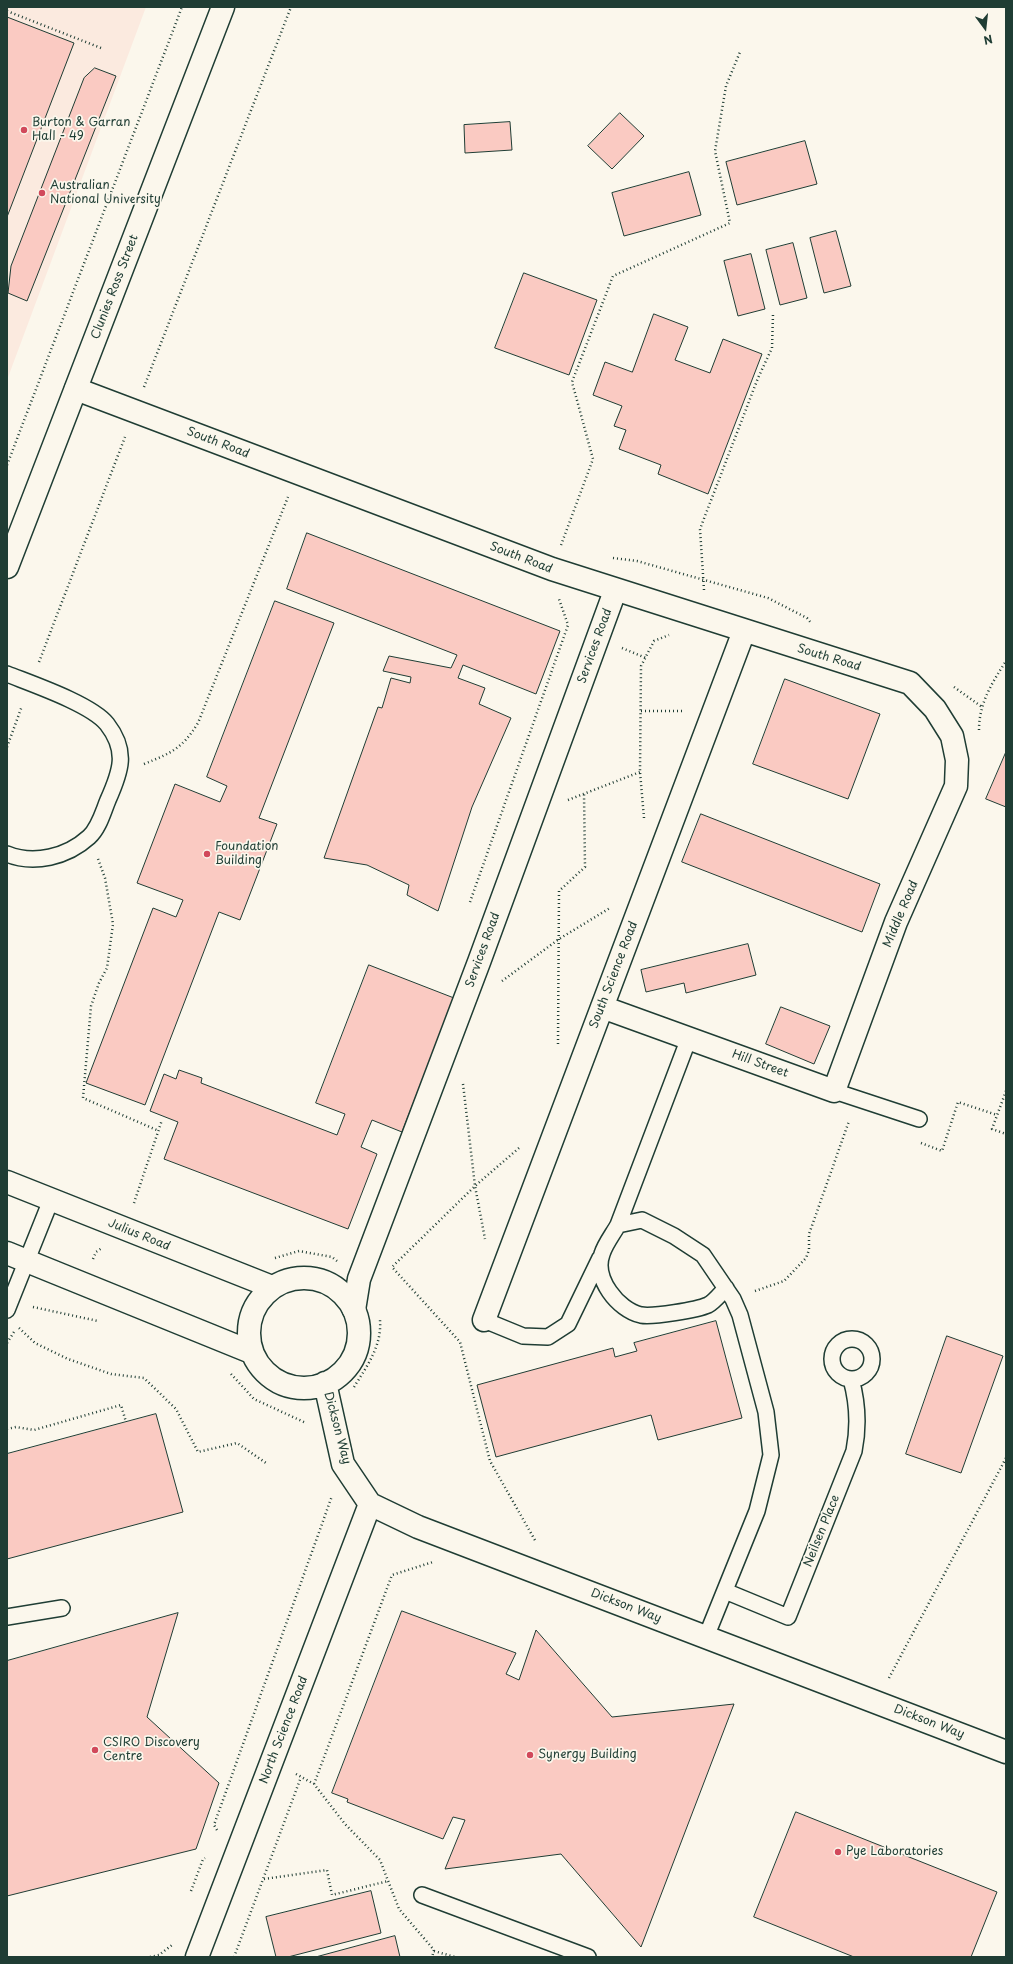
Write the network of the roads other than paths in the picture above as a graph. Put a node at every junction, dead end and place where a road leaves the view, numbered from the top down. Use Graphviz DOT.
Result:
graph roads {
  1 [pos="223,7"];
  2 [pos="76,389"];
  3 [pos="7,567"];
  4 [pos="616,591"];
  5 [pos="744,631"];
  6 [pos="7,674"];
  7 [pos="952,736"];
  8 [pos="7,854"];
  9 [pos="602,1007"];
  10 [pos="689,1038"];
  11 [pos="834,1091"];
  12 [pos="919,1119"];
  13 [pos="7,1182"];
  14 [pos="51,1200"];
  15 [pos="618,1225"];
  16 [pos="601,1255"];
  17 [pos="17,1257"];
  18 [pos="272,1287"];
  19 [pos="729,1294"];
  20 [pos="7,1310"];
  21 [pos="354,1310"];
  22 [pos="484,1320"];
  23 [pos="252,1352"];
  24 [pos="851,1379"];
  25 [pos="325,1383"];
  26 [pos="370,1504"];
  27 [pos="725,1591"];
  28 [pos="62,1608"];
  29 [pos="7,1617"];
  30 [pos="706,1637"];
  31 [pos="1006,1752"];
  32 [pos="422,1894"];
  33 [pos="197,1957"];
  34 [pos="588,1957"];
  1 -- 2 [label="street, Clunies Ross Street"];
  2 -- 3 [label="street, Clunies Ross Street"];
  2 -- 4 [label="street, South Road"];
  4 -- 5 [label="street, South Road"];
  4 -- 21 [label="street, Services Road"];
  5 -- 7 [label="street, South Road"];
  5 -- 9 [label="street, South Science Road"];
  6 -- 8 [label="lane"];
  7 -- 11 [label="street, Middle Road"];
  9 -- 10 [label="street, Hill Street"];
  9 -- 22 [label="street, South Science Road"];
  10 -- 11 [label="street, Hill Street"];
  10 -- 15 [label="lane"];
  11 -- 12 [label="lane, Hill Street"];
  13 -- 14 [label="street, Julius Road"];
  14 -- 17 [label="lane"];
  14 -- 18 [label="street, Julius Road"];
  15 -- 16 [label="lane"];
  15 -- 19 [label="lane"];
  16 -- 19 [label="lane"];
  16 -- 22 [label="lane"];
  17 -- 20 [label="lane"];
  17 -- 23 [label="street"];
  18 -- 21 [label="street"];
  18 -- 23 [label="street"];
  19 -- 27 [label="lane"];
  21 -- 25 [label="street"];
  23 -- 25 [label="street"];
  24 -- 27 [label="lane, Neilsen Place"];
  25 -- 26 [label="street, Dickson Way"];
  26 -- 30 [label="street, Dickson Way"];
  26 -- 33 [label="street, North Science Road"];
  27 -- 30 [label="lane"];
  28 -- 29 [label="lane"];
  30 -- 31 [label="street, Dickson Way"];
  32 -- 34 [label="lane"];
}
